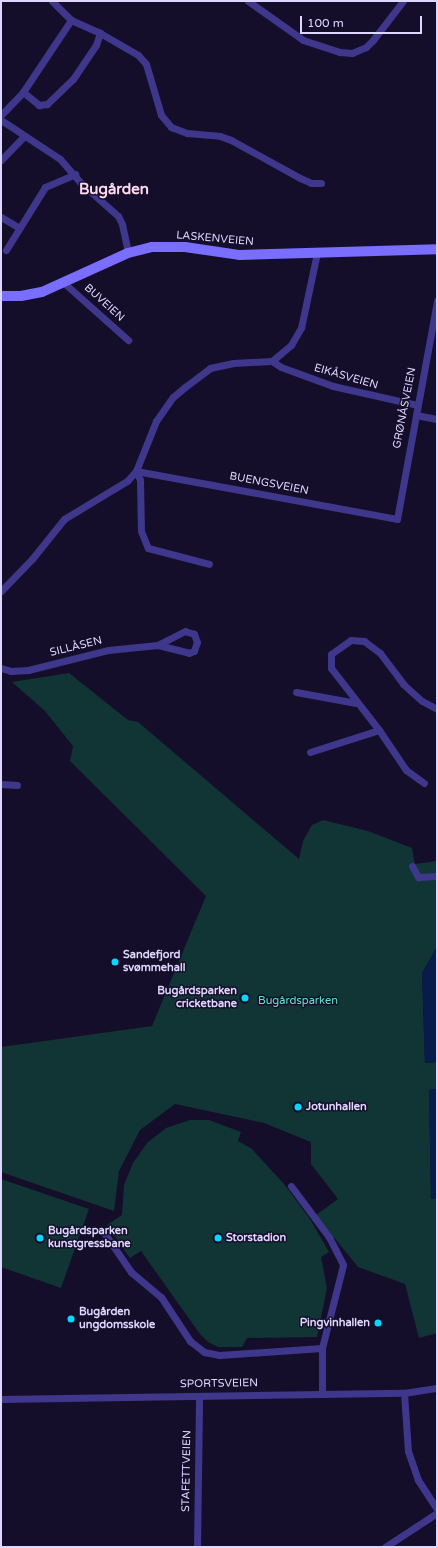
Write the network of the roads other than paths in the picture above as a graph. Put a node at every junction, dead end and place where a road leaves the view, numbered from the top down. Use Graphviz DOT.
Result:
graph roads {
  1 [pos="52,1"];
  2 [pos="248,1"];
  3 [pos="403,1"];
  4 [pos="71,20"];
  5 [pos="100,33"];
  6 [pos="23,92"];
  7 [pos="1,115"];
  8 [pos="1,120"];
  9 [pos="24,136"];
  10 [pos="1,160"];
  11 [pos="75,174"];
  12 [pos="321,183"];
  13 [pos="1,217"];
  14 [pos="19,228"];
  15 [pos="437,249"];
  16 [pos="6,250"];
  17 [pos="128,253"];
  18 [pos="317,253"];
  19 [pos="64,283"];
  20 [pos="1,296"];
  21 [pos="437,301"];
  22 [pos="128,340"];
  23 [pos="272,361"];
  24 [pos="418,405"];
  25 [pos="416,415"];
  26 [pos="437,419"];
  27 [pos="136,471"];
  28 [pos="398,519"];
  29 [pos="209,564"];
  30 [pos="1,591"];
  31 [pos="158,645"];
  32 [pos="1,668"];
  33 [pos="296,692"];
  34 [pos="356,703"];
  35 [pos="437,709"];
  36 [pos="379,730"];
  37 [pos="310,752"];
  38 [pos="1,784"];
  39 [pos="424,784"];
  40 [pos="17,785"];
  41 [pos="412,866"];
  42 [pos="437,876"];
  43 [pos="291,1186"];
  44 [pos="103,1231"];
  45 [pos="322,1348"];
  46 [pos="437,1388"];
  47 [pos="404,1393"];
  48 [pos="322,1394"];
  49 [pos="199,1396"];
  50 [pos="1,1399"];
  51 [pos="437,1509"];
  52 [pos="437,1513"];
  53 [pos="197,1547"];
  54 [pos="385,1547"];
  1 -- 4 [label="street"];
  2 -- 3 [label="street"];
  4 -- 5 [label="street"];
  4 -- 6 [label="street"];
  5 -- 6 [label="street"];
  5 -- 12 [label="street"];
  6 -- 7 [label="street"];
  8 -- 9 [label="street"];
  9 -- 10 [label="street"];
  9 -- 11 [label="street"];
  11 -- 14 [label="street"];
  11 -- 17 [label="street"];
  13 -- 14 [label="street"];
  14 -- 16 [label="street"];
  15 -- 18 [label="street, LASKENVEIEN"];
  17 -- 18 [label="street, LASKENVEIEN"];
  17 -- 19 [label="street, LASKENVEIEN"];
  18 -- 23 [label="street"];
  19 -- 20 [label="street, LASKENVEIEN"];
  19 -- 22 [label="street, BUVEIEN"];
  21 -- 24 [label="street, GRØNÅSVEIEN"];
  23 -- 24 [label="street, EIKÅSVEIEN"];
  23 -- 27 [label="street"];
  24 -- 25 [label="street, GRØNÅSVEIEN"];
  25 -- 26 [label="street"];
  25 -- 28 [label="street, GRØNÅSVEIEN"];
  27 -- 28 [label="street, BUENGSVEIEN"];
  27 -- 29 [label="street"];
  27 -- 30 [label="street"];
  31 -- 31 [label="street, SILLÅSEN"];
  31 -- 32 [label="street, SILLÅSEN"];
  33 -- 34 [label="street"];
  34 -- 35 [label="street"];
  34 -- 36 [label="street"];
  36 -- 37 [label="street"];
  36 -- 39 [label="street"];
  38 -- 40 [label="street"];
  41 -- 42 [label="street"];
  43 -- 45 [label="street"];
  44 -- 45 [label="street"];
  45 -- 48 [label="street"];
  46 -- 47 [label="street, SPORTSVEIEN"];
  47 -- 48 [label="street, SPORTSVEIEN"];
  47 -- 51 [label="street"];
  48 -- 49 [label="street, SPORTSVEIEN"];
  49 -- 50 [label="street, SPORTSVEIEN"];
  49 -- 53 [label="street, STAFETTVEIEN"];
  52 -- 54 [label="street"];
}
